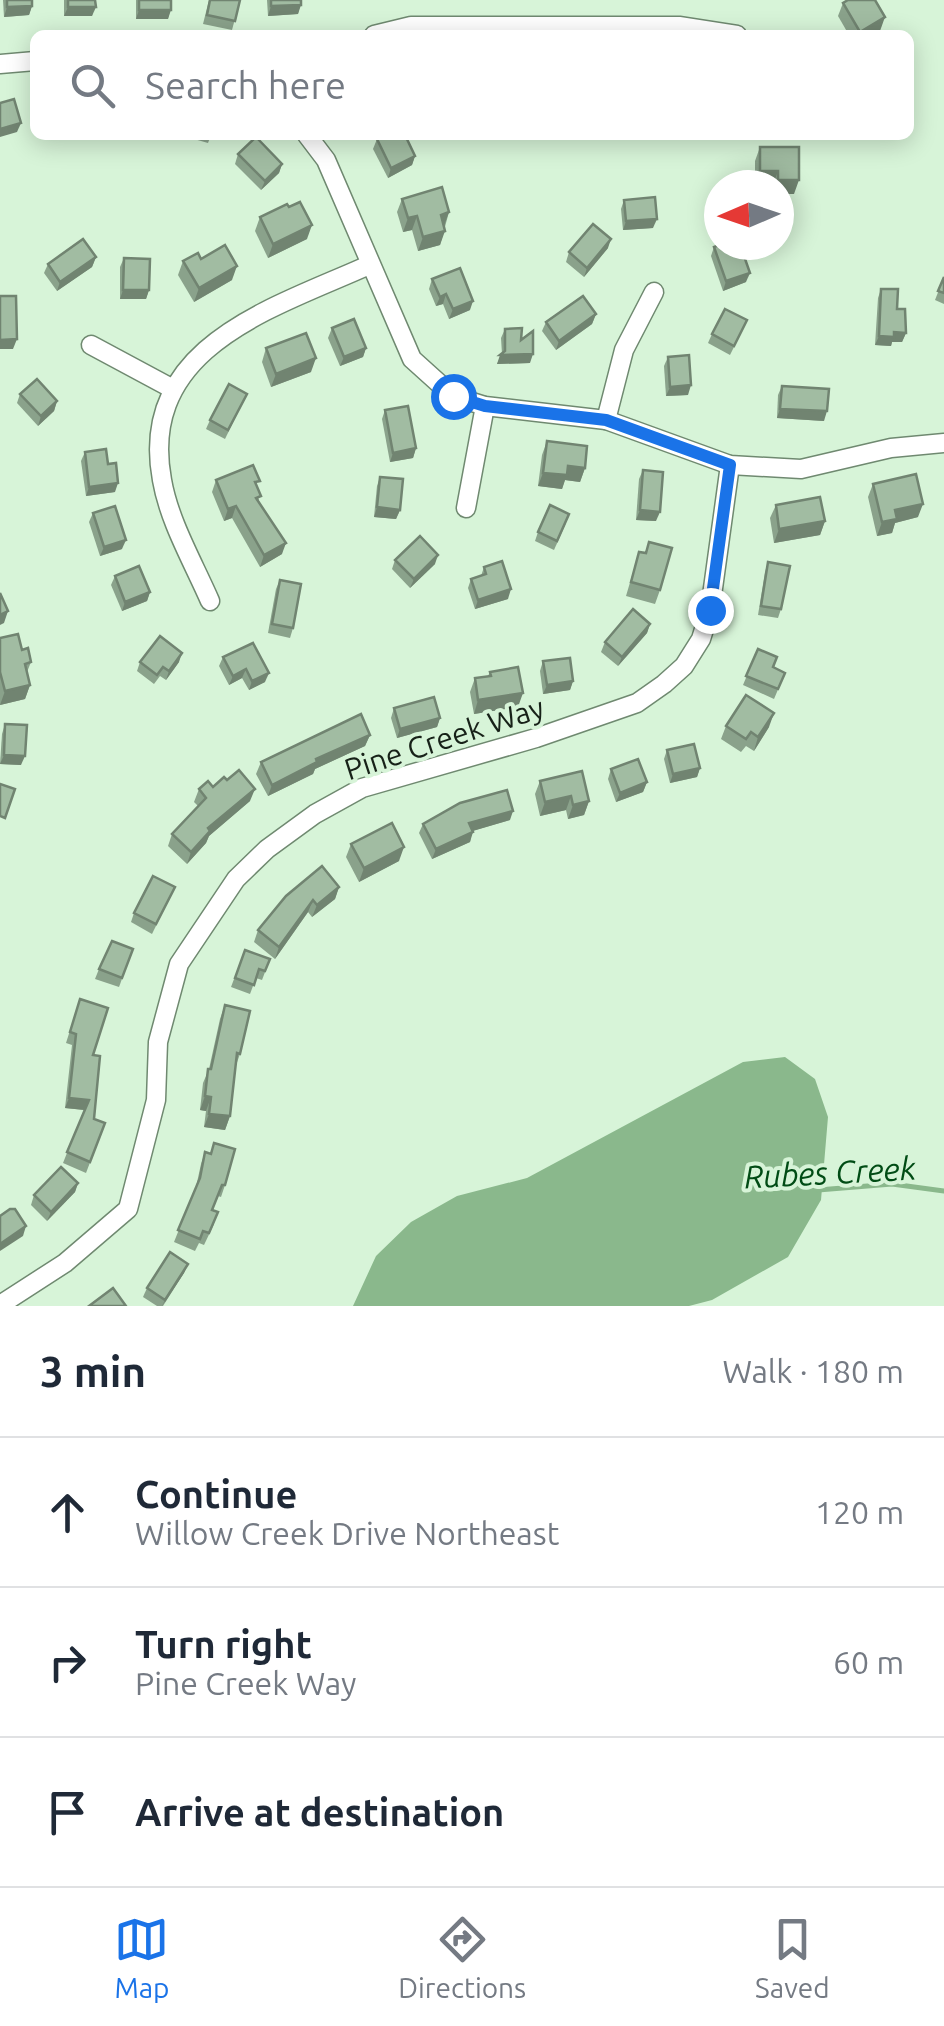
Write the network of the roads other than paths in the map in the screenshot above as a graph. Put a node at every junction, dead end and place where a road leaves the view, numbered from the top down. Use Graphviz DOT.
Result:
graph roads {
  1 [pos="395,30"];
  2 [pos="704,30"];
  3 [pos="30,61"];
  4 [pos="0,64"];
  5 [pos="311,140"];
  6 [pos="369,265"];
  7 [pos="654,292"];
  8 [pos="91,345"];
  9 [pos="173,389"];
  10 [pos="485,406"];
  11 [pos="606,420"];
  12 [pos="944,443"];
  13 [pos="730,465"];
  14 [pos="466,508"];
  15 [pos="210,601"];
  16 [pos="0,1306"];
  1 -- 2 [label="street"];
  3 -- 4 [label="street"];
  5 -- 6 [label="street"];
  6 -- 9 [label="street"];
  6 -- 10 [label="street"];
  7 -- 11 [label="street"];
  8 -- 9 [label="street"];
  9 -- 15 [label="street"];
  10 -- 11 [label="street"];
  10 -- 14 [label="street"];
  11 -- 13 [label="street"];
  12 -- 13 [label="street"];
  13 -- 16 [label="street, Pine Creek Way"];
}
